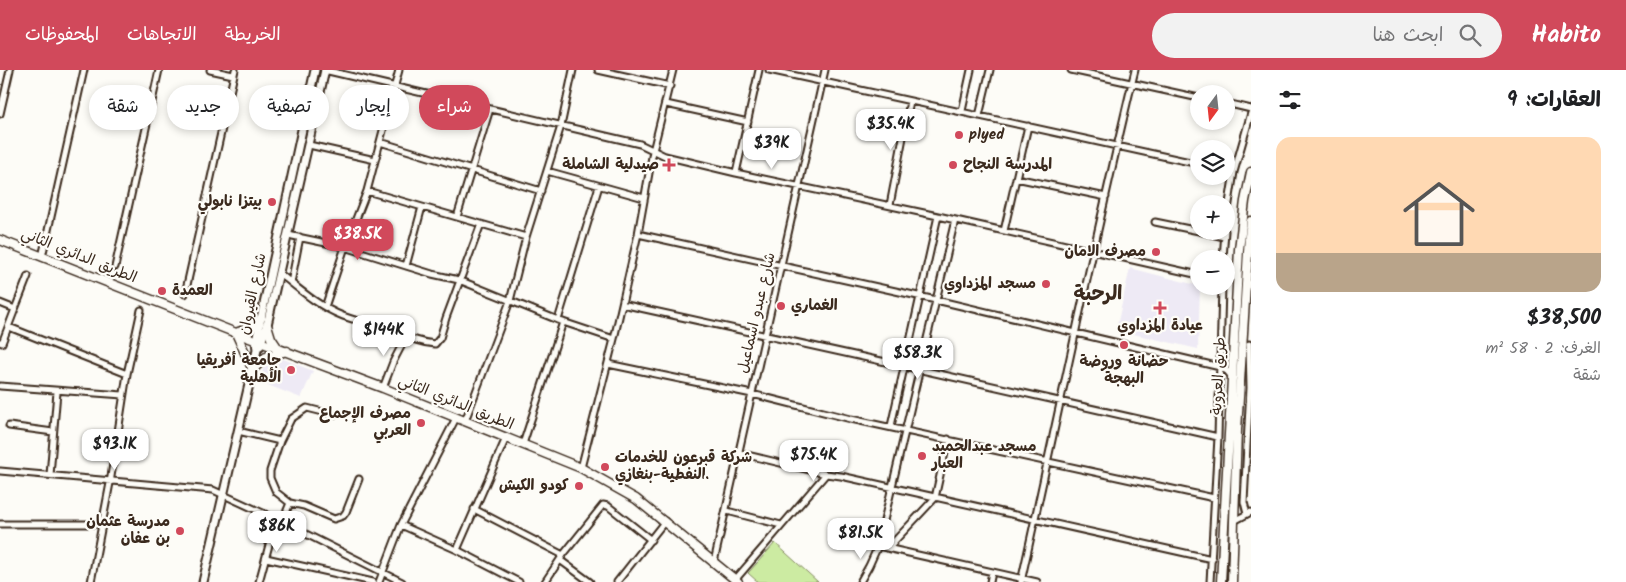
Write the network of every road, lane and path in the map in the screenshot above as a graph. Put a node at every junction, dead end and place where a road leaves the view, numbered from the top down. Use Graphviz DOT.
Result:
graph roads {
  1 [pos="10,70"];
  2 [pos="84,70"];
  3 [pos="159,70"];
  4 [pos="210,70"];
  5 [pos="315,70"];
  6 [pos="324,70"];
  7 [pos="399,70"];
  8 [pos="573,70"];
  9 [pos="598,70"];
  10 [pos="673,70"];
  11 [pos="759,70"];
  12 [pos="769,70"];
  13 [pos="825,70"];
  14 [pos="971,70"];
  15 [pos="990,70"];
  16 [pos="1071,70"];
  17 [pos="1135,70"];
  18 [pos="341,72"];
  19 [pos="234,73"];
  20 [pos="822,82"];
  21 [pos="1132,84"];
  22 [pos="390,85"];
  23 [pos="394,85"];
  24 [pos="670,86"];
  25 [pos="1190,96"];
  26 [pos="910,101"];
  27 [pos="666,104"];
  28 [pos="1235,105"];
  29 [pos="1251,108"];
  30 [pos="490,109"];
  31 [pos="962,111"];
  32 [pos="1251,113"];
  33 [pos="0,114"];
  34 [pos="979,116"];
  35 [pos="748,122"];
  36 [pos="561,126"];
  37 [pos="1028,126"];
  38 [pos="383,130"];
  39 [pos="483,130"];
  40 [pos="380,142"];
  41 [pos="308,144"];
  42 [pos="1117,146"];
  43 [pos="653,151"];
  44 [pos="375,160"];
  45 [pos="1190,162"];
  46 [pos="1235,169"];
  47 [pos="471,170"];
  48 [pos="547,171"];
  49 [pos="1251,172"];
  50 [pos="736,173"];
  51 [pos="1016,178"];
  52 [pos="598,186"];
  53 [pos="799,186"];
  54 [pos="367,191"];
  55 [pos="541,191"];
  56 [pos="1106,197"];
  57 [pos="644,198"];
  58 [pos="890,205"];
  59 [pos="422,207"];
  60 [pos="938,216"];
  61 [pos="457,217"];
  62 [pos="955,220"];
  63 [pos="1251,221"];
  64 [pos="1155,222"];
  65 [pos="481,224"];
  66 [pos="1190,229"];
  67 [pos="1004,231"];
  68 [pos="638,234"];
  69 [pos="288,235"];
  70 [pos="300,237"];
  71 [pos="526,238"];
  72 [pos="0,240"];
  73 [pos="346,247"];
  74 [pos="1092,251"];
  75 [pos="42,257"];
  76 [pos="781,265"];
  77 [pos="406,266"];
  78 [pos="115,267"];
  79 [pos="279,273"];
  80 [pos="1190,273"];
  81 [pos="28,276"];
  82 [pos="459,280"];
  83 [pos="291,282"];
  84 [pos="1248,283"];
  85 [pos="185,294"];
  86 [pos="1222,295"];
  87 [pos="920,296"];
  88 [pos="936,300"];
  89 [pos="510,301"];
  90 [pos="0,303"];
  91 [pos="622,304"];
  92 [pos="325,307"];
  93 [pos="15,310"];
  94 [pos="141,310"];
  95 [pos="261,318"];
  96 [pos="561,321"];
  97 [pos="267,325"];
  98 [pos="9,326"];
  99 [pos="1076,332"];
  100 [pos="236,333"];
  101 [pos="765,336"];
  102 [pos="406,337"];
  103 [pos="614,339"];
  104 [pos="259,341"];
  105 [pos="1249,344"];
  106 [pos="1,345"];
  107 [pos="277,347"];
  108 [pos="287,351"];
  109 [pos="608,364"];
  110 [pos="904,366"];
  111 [pos="1220,367"];
  112 [pos="252,370"];
  113 [pos="920,370"];
  114 [pos="127,374"];
  115 [pos="1232,379"];
  116 [pos="0,386"];
  117 [pos="383,388"];
  118 [pos="1250,388"];
  119 [pos="57,392"];
  120 [pos="752,394"];
  121 [pos="123,396"];
  122 [pos="1060,401"];
  123 [pos="335,414"];
  124 [pos="456,418"];
  125 [pos="465,421"];
  126 [pos="9,426"];
  127 [pos="892,426"];
  128 [pos="906,430"];
  129 [pos="238,431"];
  130 [pos="54,432"];
  131 [pos="1218,437"];
  132 [pos="506,438"];
  133 [pos="948,439"];
  134 [pos="280,441"];
  135 [pos="523,444"];
  136 [pos="739,453"];
  137 [pos="1048,460"];
  138 [pos="580,468"];
  139 [pos="0,471"];
  140 [pos="826,474"];
  141 [pos="50,475"];
  142 [pos="359,479"];
  143 [pos="110,480"];
  144 [pos="893,488"];
  145 [pos="224,495"];
  146 [pos="935,498"];
  147 [pos="1214,498"];
  148 [pos="290,503"];
  149 [pos="474,509"];
  150 [pos="727,511"];
  151 [pos="1249,513"];
  152 [pos="276,519"];
  153 [pos="1035,520"];
  154 [pos="1234,521"];
  155 [pos="282,522"];
  156 [pos="665,522"];
  157 [pos="0,524"];
  158 [pos="102,524"];
  159 [pos="401,525"];
  160 [pos="781,526"];
  161 [pos="651,540"];
  162 [pos="878,546"];
  163 [pos="888,548"];
  164 [pos="457,550"];
  165 [pos="266,558"];
  166 [pos="561,558"];
  167 [pos="1212,559"];
  168 [pos="714,562"];
  169 [pos="382,572"];
  170 [pos="992,572"];
  171 [pos="1021,580"];
  172 [pos="736,581"];
  173 [pos="90,582"];
  174 [pos="203,582"];
  175 [pos="259,582"];
  176 [pos="373,582"];
  177 [pos="379,582"];
  178 [pos="402,582"];
  179 [pos="519,582"];
  180 [pos="544,582"];
  181 [pos="590,582"];
  182 [pos="617,582"];
  183 [pos="860,582"];
  184 [pos="990,582"];
  185 [pos="1037,582"];
  186 [pos="1210,582"];
  187 [pos="1221,582"];
  188 [pos="1232,582"];
  1 -- 33 [label="street"];
  2 -- 75 [label="street"];
  3 -- 78 [label="street"];
  4 -- 19 [label="street"];
  5 -- 95 [label="main road, شارع القيروان"];
  6 -- 18 [label="street"];
  6 -- 41 [label="main road"];
  7 -- 23 [label="street"];
  8 -- 36 [label="street"];
  9 -- 24 [label="street"];
  10 -- 24 [label="street"];
  11 -- 35 [label="street"];
  12 -- 20 [label="street"];
  13 -- 20 [label="street, شارع عبدو اسماعيل"];
  14 -- 31 [label="street"];
  15 -- 34 [label="street"];
  16 -- 21 [label="street"];
  17 -- 21 [label="street"];
  18 -- 22 [label="street"];
  19 -- 85 [label="street"];
  20 -- 26 [label="street"];
  20 -- 53 [label="street, شارع عبدو اسماعيل"];
  21 -- 25 [label="street"];
  21 -- 42 [label="street"];
  24 -- 27 [label="street"];
  26 -- 31 [label="street"];
  26 -- 58 [label="street"];
  27 -- 35 [label="street"];
  27 -- 43 [label="street"];
  28 -- 29 [label="street"];
  30 -- 36 [label="street"];
  31 -- 34 [label="street"];
  32 -- 46 [label="street"];
  34 -- 37 [label="street"];
  35 -- 50 [label="street"];
  36 -- 43 [label="street"];
  36 -- 48 [label="street"];
  37 -- 42 [label="street"];
  37 -- 51 [label="street"];
  38 -- 40 [label="street"];
  39 -- 47 [label="street"];
  40 -- 44 [label="street"];
  40 -- 47 [label="street"];
  41 -- 44 [label="street"];
  41 -- 69 [label="main road"];
  42 -- 45 [label="street"];
  42 -- 56 [label="street"];
  43 -- 50 [label="street"];
  43 -- 57 [label="street"];
  44 -- 54 [label="street"];
  47 -- 55 [label="street"];
  47 -- 61 [label="street"];
  48 -- 52 [label="street"];
  48 -- 55 [label="street"];
  49 -- 115 [label="main road, طريق العروبة"];
  50 -- 53 [label="street"];
  51 -- 56 [label="street"];
  51 -- 67 [label="street"];
  52 -- 57 [label="street"];
  52 -- 96 [label="street"];
  53 -- 58 [label="street"];
  53 -- 76 [label="street, شارع عبدو اسماعيل"];
  54 -- 59 [label="street"];
  54 -- 73 [label="street"];
  55 -- 71 [label="street"];
  56 -- 74 [label="street"];
  57 -- 68 [label="street"];
  58 -- 60 [label="street"];
  59 -- 61 [label="street"];
  59 -- 77 [label="street"];
  60 -- 62 [label="street"];
  60 -- 87 [label="street"];
  61 -- 65 [label="street"];
  62 -- 67 [label="street"];
  62 -- 88 [label="street"];
  63 -- 84 [label="main road, طريق العروبة"];
  64 -- 66 [label="street"];
  65 -- 71 [label="street"];
  65 -- 82 [label="street"];
  67 -- 74 [label="street"];
  68 -- 76 [label="street"];
  68 -- 91 [label="street"];
  69 -- 70 [label="street"];
  69 -- 79 [label="main road"];
  70 -- 73 [label="street"];
  70 -- 83 [label="street"];
  71 -- 89 [label="street"];
  72 -- 75 [label="main road, الطريق الدائري الثاني"];
  73 -- 77 [label="street"];
  73 -- 92 [label="street"];
  74 -- 80 [label="street"];
  74 -- 99 [label="street"];
  75 -- 100 [label="main road, الطريق الدائري الثاني"];
  76 -- 87 [label="street"];
  76 -- 101 [label="street, شارع عبدو اسماعيل"];
  77 -- 82 [label="street"];
  79 -- 83 [label="street"];
  79 -- 97 [label="main road"];
  81 -- 93 [label="street"];
  82 -- 89 [label="street"];
  82 -- 102 [label="street"];
  83 -- 92 [label="street"];
  84 -- 154 [label="main road, طريق العروبة"];
  86 -- 111 [label="street"];
  87 -- 88 [label="street"];
  87 -- 110 [label="street"];
  88 -- 99 [label="street"];
  88 -- 113 [label="street"];
  89 -- 96 [label="street"];
  89 -- 125 [label="street"];
  90 -- 93 [label="street"];
  91 -- 101 [label="street"];
  91 -- 103 [label="street"];
  92 -- 102 [label="street"];
  93 -- 98 [label="street"];
  94 -- 114 [label="street"];
  95 -- 100 [label="main road"];
  95 -- 104 [label="main road, شارع القيروان"];
  96 -- 103 [label="street"];
  96 -- 135 [label="street"];
  97 -- 104 [label="main road"];
  97 -- 107 [label="main road"];
  98 -- 106 [label="street"];
  98 -- 114 [label="street"];
  99 -- 111 [label="street"];
  99 -- 122 [label="street"];
  100 -- 104 [label="main road, الطريق الدائري الثاني"];
  100 -- 112 [label="main road"];
  101 -- 110 [label="street"];
  101 -- 120 [label="street, شارع عبدو اسماعيل"];
  102 -- 117 [label="street"];
  103 -- 109 [label="street"];
  104 -- 107 [label="main road, الطريق الدائري الثاني"];
  104 -- 112 [label="main road, شارع القيروان"];
  105 -- 118 [label="street"];
  107 -- 108 [label="main road, الطريق الدائري الثاني"];
  108 -- 112 [label="main road"];
  108 -- 117 [label="main road, الطريق الدائري الثاني"];
  109 -- 120 [label="street"];
  109 -- 138 [label="street"];
  110 -- 113 [label="street"];
  110 -- 127 [label="street"];
  111 -- 115 [label="street"];
  111 -- 131 [label="street"];
  112 -- 129 [label="main road, شارع القيروان"];
  113 -- 122 [label="street"];
  113 -- 128 [label="street"];
  114 -- 121 [label="street"];
  115 -- 187 [label="main road, طريق العروبة"];
  116 -- 119 [label="street"];
  117 -- 124 [label="main road, الطريق الدائري الثاني"];
  118 -- 151 [label="street"];
  119 -- 121 [label="street"];
  119 -- 130 [label="street"];
  120 -- 127 [label="street"];
  120 -- 136 [label="street, شارع عبدو اسماعيل"];
  121 -- 143 [label="street"];
  122 -- 131 [label="street"];
  122 -- 137 [label="street"];
  123 -- 134 [label="street"];
  124 -- 125 [label="main road, الطريق الدائري الثاني"];
  124 -- 159 [label="street"];
  125 -- 132 [label="main road, الطريق الدائري الثاني"];
  126 -- 130 [label="street"];
  127 -- 128 [label="street"];
  128 -- 133 [label="street"];
  128 -- 144 [label="street"];
  129 -- 134 [label="street"];
  129 -- 145 [label="main road, شارع القيروان"];
  130 -- 141 [label="street"];
  131 -- 147 [label="street"];
  132 -- 135 [label="main road, الطريق الدائري الثاني"];
  132 -- 149 [label="street"];
  133 -- 137 [label="street"];
  133 -- 146 [label="street"];
  134 -- 148 [label="street"];
  135 -- 138 [label="main road, الطريق الدائري الثاني"];
  136 -- 140 [label="street"];
  136 -- 150 [label="street, شارع عبدو اسماعيل"];
  137 -- 147 [label="street"];
  137 -- 153 [label="street"];
  138 -- 156 [label="main road, الطريق الدائري الثاني"];
  139 -- 141 [label="street"];
  140 -- 144 [label="street"];
  140 -- 160 [label="street"];
  141 -- 143 [label="street"];
  142 -- 148 [label="street"];
  143 -- 145 [label="street"];
  143 -- 158 [label="street"];
  144 -- 146 [label="street"];
  144 -- 162 [label="street"];
  145 -- 152 [label="street"];
  145 -- 174 [label="main road, شارع القيروان"];
  146 -- 153 [label="street"];
  146 -- 163 [label="street"];
  147 -- 167 [label="street"];
  148 -- 155 [label="street"];
  149 -- 164 [label="street"];
  149 -- 166 [label="street"];
  150 -- 160 [label="street"];
  150 -- 168 [label="street, شارع عبدو اسماعيل"];
  151 -- 154 [label="street"];
  152 -- 155 [label="street"];
  152 -- 165 [label="street"];
  153 -- 167 [label="street"];
  153 -- 171 [label="street"];
  154 -- 188 [label="main road, طريق العروبة"];
  155 -- 169 [label="street"];
  156 -- 161 [label="street"];
  156 -- 168 [label="main road, الطريق الدائري الثاني"];
  157 -- 158 [label="street"];
  158 -- 173 [label="street"];
  159 -- 164 [label="street"];
  159 -- 169 [label="street"];
  160 -- 172 [label="street"];
  161 -- 166 [label="street"];
  161 -- 182 [label="street"];
  162 -- 163 [label="street"];
  162 -- 183 [label="street"];
  163 -- 170 [label="street"];
  164 -- 179 [label="street"];
  165 -- 175 [label="street"];
  165 -- 176 [label="street"];
  166 -- 180 [label="street"];
  166 -- 181 [label="street"];
  167 -- 186 [label="street"];
  168 -- 172 [label="main road, الطريق الدائري الثاني"];
  169 -- 177 [label="street"];
  169 -- 178 [label="street"];
  170 -- 171 [label="street"];
  170 -- 184 [label="street"];
  171 -- 185 [label="street"];
}
